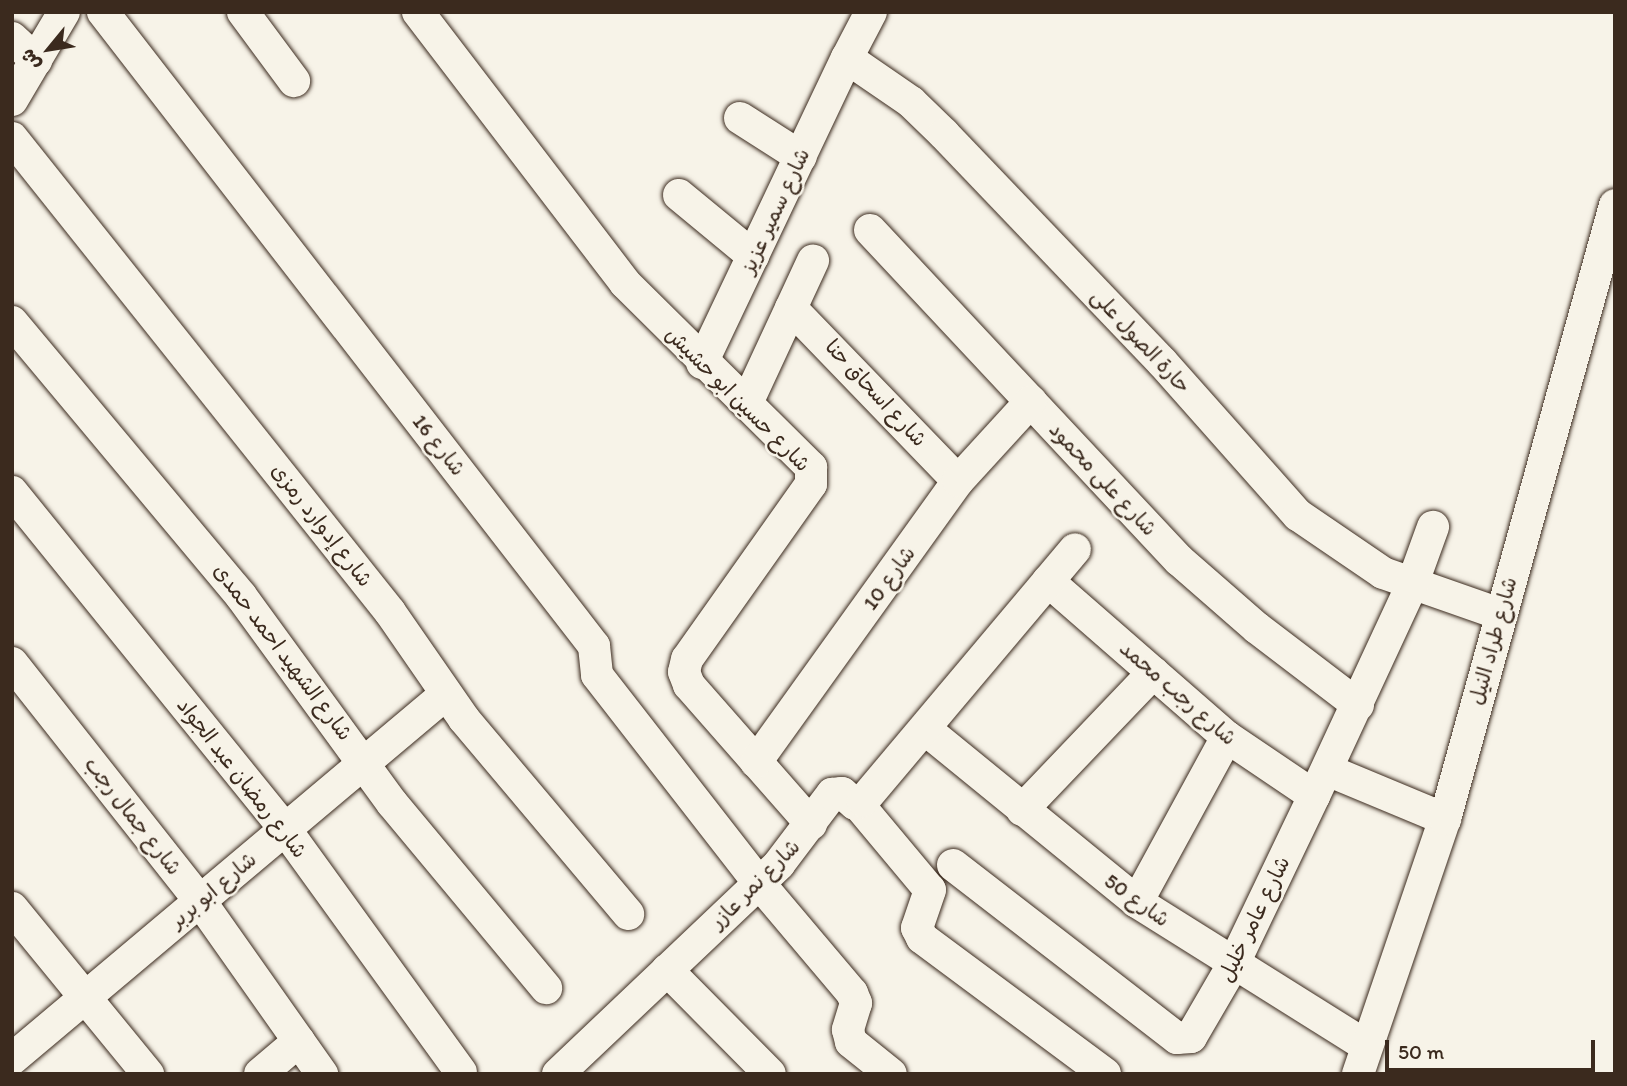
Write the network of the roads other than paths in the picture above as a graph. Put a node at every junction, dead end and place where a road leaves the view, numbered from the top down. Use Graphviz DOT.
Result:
graph roads {
  1 [pos="64,12"];
  2 [pos="103,12"];
  3 [pos="243,12"];
  4 [pos="418,12"];
  5 [pos="871,12"];
  6 [pos="12,38"];
  7 [pos="847,58"];
  8 [pos="36,60"];
  9 [pos="294,81"];
  10 [pos="12,100"];
  11 [pos="740,118"];
  12 [pos="12,138"];
  13 [pos="801,157"];
  14 [pos="679,195"];
  15 [pos="1615,205"];
  16 [pos="870,230"];
  17 [pos="753,256"];
  18 [pos="813,261"];
  19 [pos="791,308"];
  20 [pos="12,322"];
  21 [pos="702,363"];
  22 [pos="1031,401"];
  23 [pos="747,403"];
  24 [pos="958,481"];
  25 [pos="12,492"];
  26 [pos="1433,527"];
  27 [pos="1075,549"];
  28 [pos="1048,581"];
  29 [pos="1412,585"];
  30 [pos="1500,614"];
  31 [pos="12,663"];
  32 [pos="1153,673"];
  33 [pos="446,694"];
  34 [pos="1358,705"];
  35 [pos="925,729"];
  36 [pos="1227,737"];
  37 [pos="364,762"];
  38 [pos="756,762"];
  39 [pos="1321,783"];
  40 [pos="858,804"];
  41 [pos="1022,810"];
  42 [pos="1445,820"];
  43 [pos="811,824"];
  44 [pos="285,829"];
  45 [pos="953,865"];
  46 [pos="759,883"];
  47 [pos="200,901"];
  48 [pos="1137,902"];
  49 [pos="12,908"];
  50 [pos="628,914"];
  51 [pos="1234,963"];
  52 [pos="667,970"];
  53 [pos="546,988"];
  54 [pos="83,999"];
  55 [pos="299,1041"];
  56 [pos="12,1059"];
  57 [pos="1362,1060"];
  58 [pos="576,1068"];
  59 [pos="461,1072"];
  60 [pos="148,1074"];
  61 [pos="260,1074"];
  62 [pos="322,1074"];
  63 [pos="771,1074"];
  64 [pos="891,1074"];
  65 [pos="1104,1074"];
  1 -- 8 [label="street"];
  2 -- 46 [label="street, شارع 16"];
  3 -- 9 [label="street"];
  4 -- 21 [label="street, شارع حسين ابو حشيش"];
  5 -- 7 [label="street"];
  6 -- 8 [label="street"];
  7 -- 13 [label="street, شارع سمير عزيز"];
  7 -- 29 [label="street, حارة الصول على"];
  8 -- 10 [label="street"];
  11 -- 13 [label="street"];
  12 -- 33 [label="street, شارع إدوارد رمزى"];
  13 -- 17 [label="street, شارع سمير عزيز"];
  14 -- 17 [label="street"];
  15 -- 30 [label="street, شارع طراد النيل"];
  16 -- 22 [label="street, شارع على محمود"];
  17 -- 21 [label="street, شارع سمير عزيز"];
  18 -- 19 [label="street"];
  19 -- 23 [label="street"];
  19 -- 24 [label="street, شارع اسحاق حنا"];
  20 -- 37 [label="street, شارع الشهيد احمد حمدى"];
  21 -- 23 [label="street, شارع حسين ابو حشيش"];
  22 -- 24 [label="street, شارع 10"];
  22 -- 34 [label="street, شارع على محمود"];
  23 -- 38 [label="street, شارع حسين ابو حشيش"];
  24 -- 38 [label="street, شارع 10"];
  25 -- 44 [label="street, شارع رمضان عبد الجواد"];
  26 -- 29 [label="street, شارع عامر خليل"];
  27 -- 28 [label="street"];
  28 -- 32 [label="street, شارع رجب محمد"];
  28 -- 35 [label="street"];
  29 -- 30 [label="street, حارة الصول على"];
  29 -- 34 [label="street, شارع عامر خليل"];
  30 -- 42 [label="street, شارع طراد النيل"];
  31 -- 47 [label="street, شارع جمال رجب"];
  32 -- 36 [label="street, شارع رجب محمد"];
  32 -- 41 [label="street"];
  33 -- 37 [label="street, شارع ابو بربر"];
  33 -- 50 [label="street, شارع إدوارد رمزى"];
  34 -- 39 [label="street, شارع عامر خليل"];
  35 -- 40 [label="street"];
  35 -- 41 [label="street, شارع 50"];
  36 -- 39 [label="street, شارع رجب محمد"];
  36 -- 48 [label="street"];
  37 -- 44 [label="street, شارع ابو بربر"];
  37 -- 53 [label="street, شارع الشهيد احمد حمدى"];
  38 -- 43 [label="street, شارع حسين ابو حشيش"];
  39 -- 42 [label="street, شارع رجب محمد"];
  39 -- 51 [label="street, شارع عامر خليل"];
  40 -- 43 [label="street, شارع نمر عازر"];
  40 -- 65 [label="street"];
  41 -- 48 [label="street, شارع 50"];
  42 -- 57 [label="street, شارع طراد النيل"];
  43 -- 46 [label="street, شارع نمر عازر"];
  44 -- 47 [label="street, شارع ابو بربر"];
  44 -- 59 [label="street, شارع رمضان عبد الجواد"];
  45 -- 51 [label="street, شارع عامر خليل"];
  46 -- 52 [label="street, شارع نمر عازر"];
  46 -- 64 [label="street, شارع 16"];
  47 -- 54 [label="street, شارع ابو بربر"];
  47 -- 55 [label="street, شارع جمال رجب"];
  48 -- 51 [label="street, شارع 50"];
  49 -- 54 [label="street"];
  51 -- 57 [label="street, شارع 50"];
  52 -- 58 [label="street, شارع نمر عازر"];
  52 -- 63 [label="street"];
  54 -- 56 [label="street, شارع ابو بربر"];
  54 -- 60 [label="street"];
  55 -- 61 [label="street"];
  55 -- 62 [label="street, شارع جمال رجب"];
}
